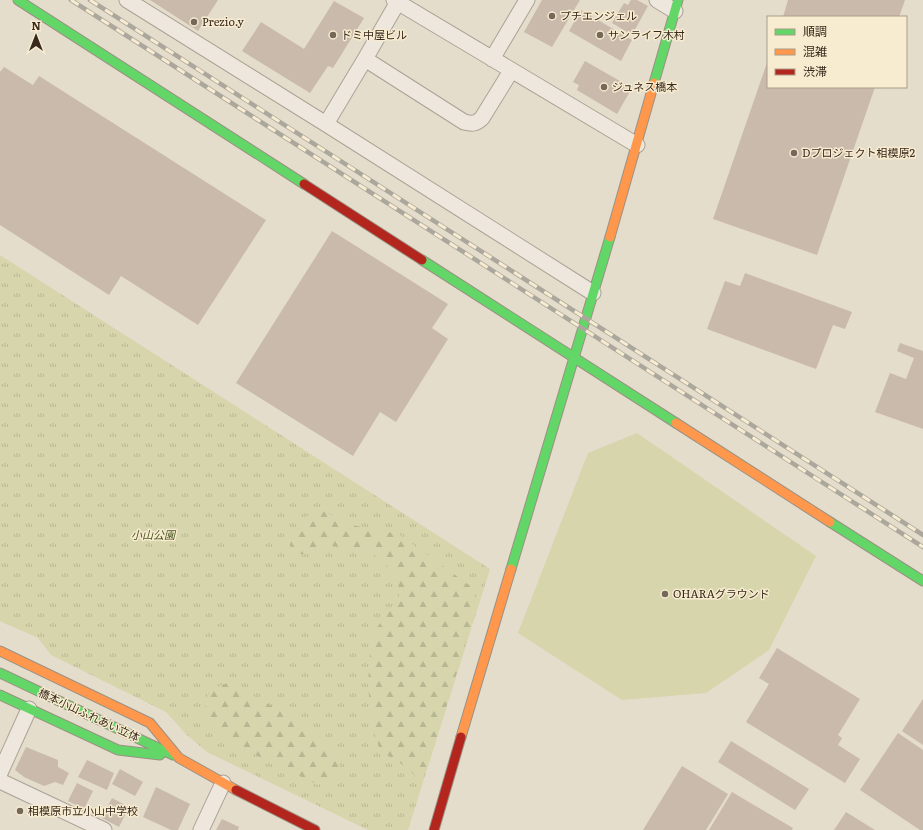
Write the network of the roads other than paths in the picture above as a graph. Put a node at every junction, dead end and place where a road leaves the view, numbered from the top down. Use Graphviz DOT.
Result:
graph roads {
  1 [pos="127,0"];
  2 [pos="527,0"];
  3 [pos="657,0"];
  4 [pos="21,1"];
  5 [pos="397,1"];
  6 [pos="677,5"];
  7 [pos="492,58"];
  8 [pos="365,59"];
  9 [pos="511,71"];
  10 [pos="326,124"];
  11 [pos="637,145"];
  12 [pos="593,293"];
  13 [pos="574,358"];
  14 [pos="923,581"];
  15 [pos="0,651"];
  16 [pos="0,673"];
  17 [pos="0,695"];
  18 [pos="29,709"];
  19 [pos="179,758"];
  20 [pos="0,772"];
  21 [pos="0,781"];
  22 [pos="224,783"];
  23 [pos="104,830"];
  24 [pos="201,830"];
  25 [pos="315,830"];
  26 [pos="434,830"];
  1 -- 10 [label="street"];
  2 -- 7 [label="street"];
  3 -- 6 [label="street"];
  4 -- 13 [label="street"];
  5 -- 7 [label="street"];
  5 -- 8 [label="street"];
  6 -- 11 [label="street"];
  7 -- 9 [label="street"];
  8 -- 9 [label="street"];
  8 -- 10 [label="street"];
  9 -- 11 [label="street"];
  10 -- 12 [label="street"];
  11 -- 12 [label="street"];
  12 -- 13 [label="street"];
  13 -- 14 [label="street"];
  13 -- 26 [label="street"];
  15 -- 19 [label="street"];
  16 -- 19 [label="street, 橋本小山ふれあい立体"];
  17 -- 18 [label="street"];
  18 -- 19 [label="street"];
  18 -- 20 [label="street"];
  19 -- 22 [label="street, 橋本小山ふれあい立体"];
  21 -- 23 [label="street"];
  22 -- 24 [label="street"];
  22 -- 25 [label="street, 橋本小山ふれあい立体"];
}
